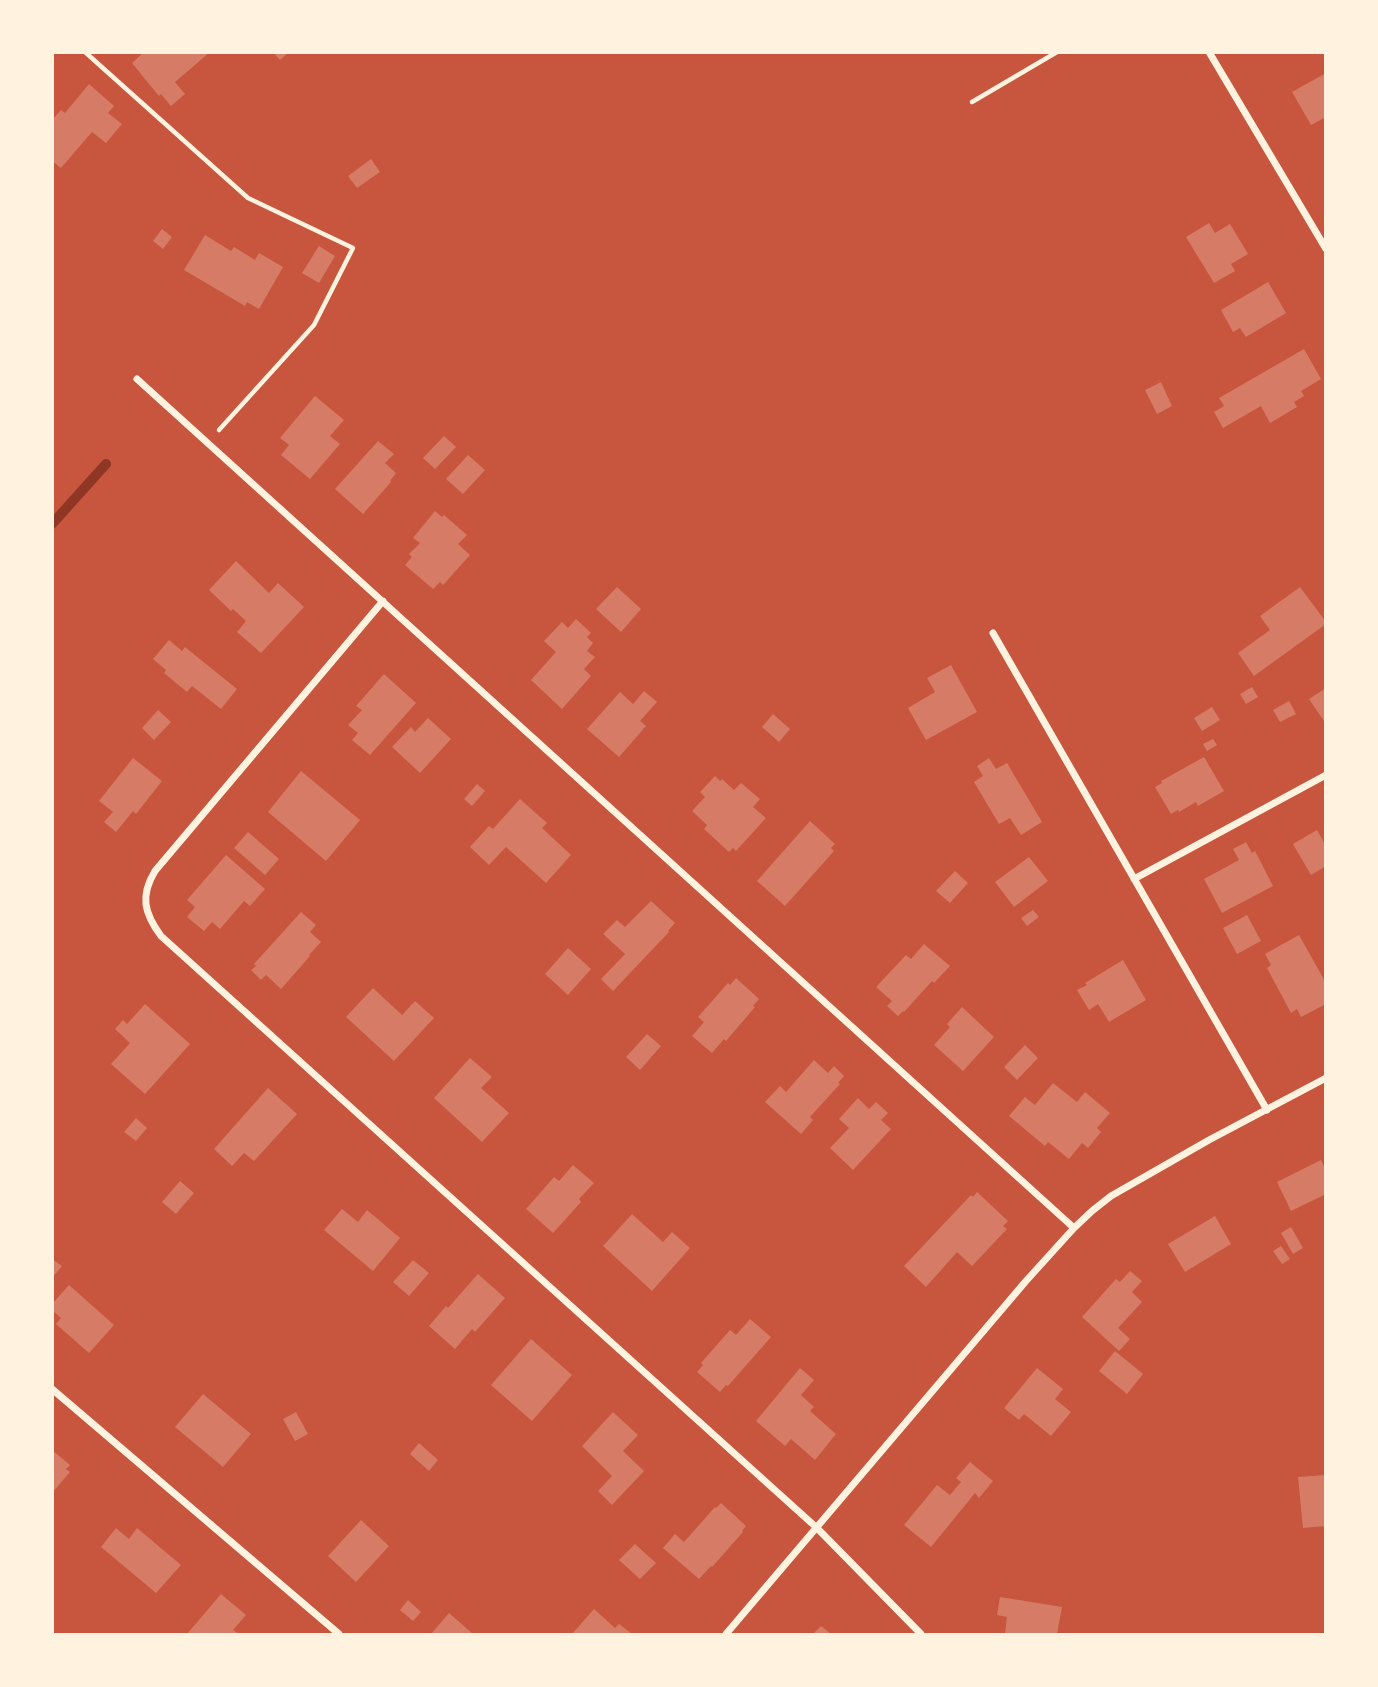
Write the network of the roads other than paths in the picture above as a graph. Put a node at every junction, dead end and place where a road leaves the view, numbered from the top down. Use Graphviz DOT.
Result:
graph roads {
  1 [pos="1209,52"];
  2 [pos="1325,249"];
  3 [pos="136,379"];
  4 [pos="383,601"];
  5 [pos="993,634"];
  6 [pos="1325,775"];
  7 [pos="1134,879"];
  8 [pos="1325,1078"];
  9 [pos="1267,1110"];
  10 [pos="1074,1228"];
  11 [pos="52,1389"];
  12 [pos="817,1528"];
  13 [pos="339,1634"];
  14 [pos="726,1634"];
  15 [pos="921,1634"];
  1 -- 2 [label="street"];
  3 -- 4 [label="street"];
  4 -- 10 [label="street"];
  4 -- 12 [label="street"];
  5 -- 7 [label="street"];
  6 -- 7 [label="street"];
  7 -- 9 [label="street"];
  8 -- 9 [label="street"];
  9 -- 10 [label="street"];
  10 -- 12 [label="street"];
  11 -- 13 [label="street"];
  12 -- 14 [label="street"];
  12 -- 15 [label="street"];
}
